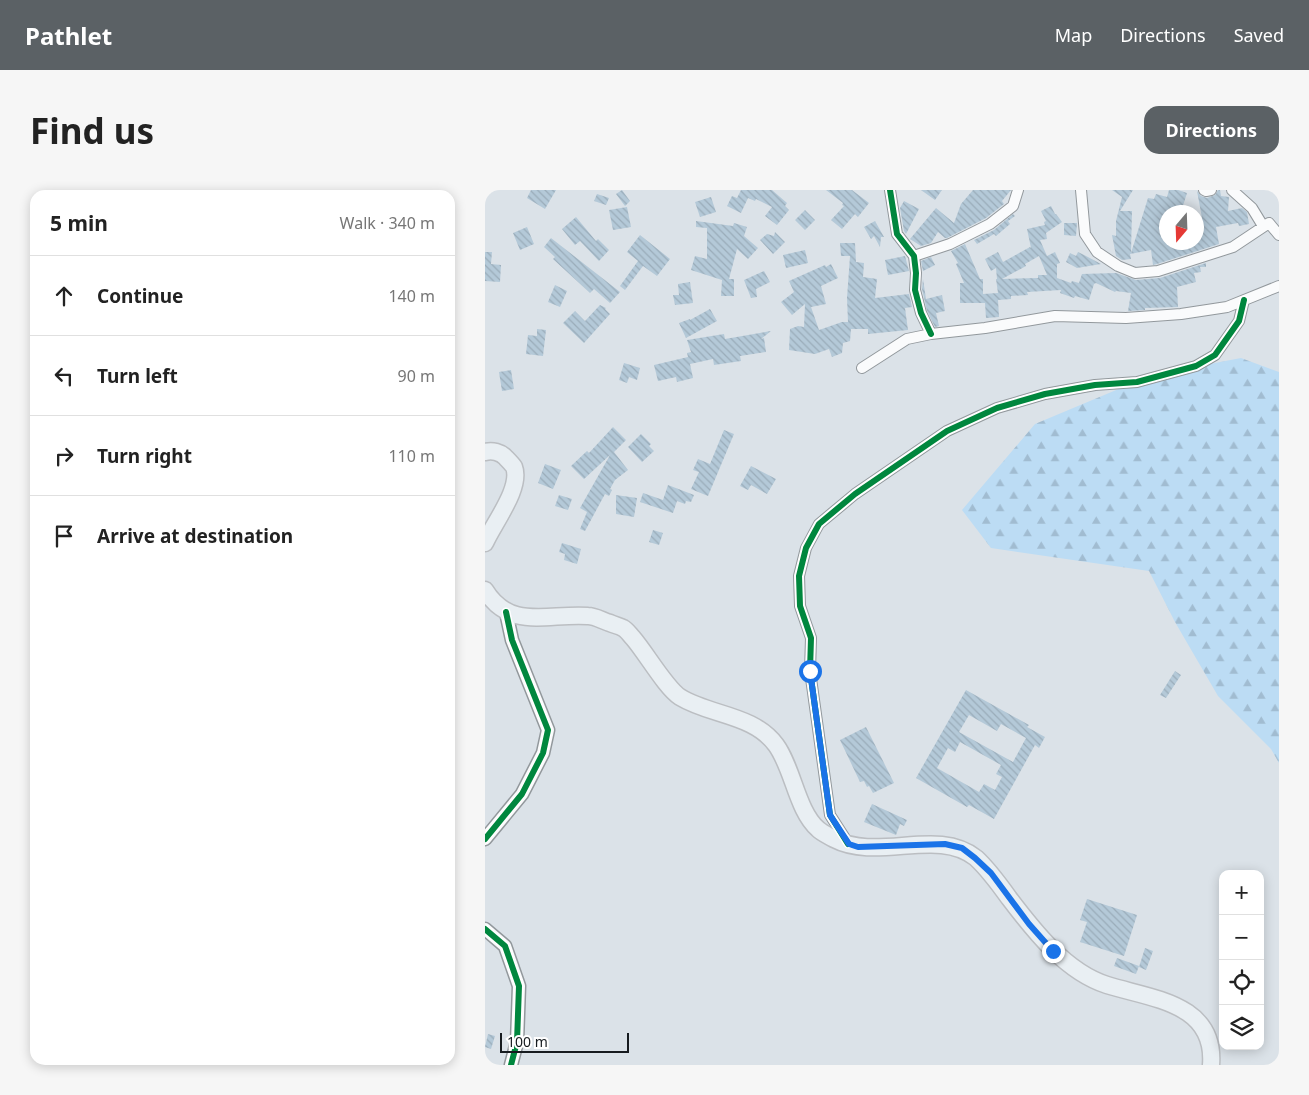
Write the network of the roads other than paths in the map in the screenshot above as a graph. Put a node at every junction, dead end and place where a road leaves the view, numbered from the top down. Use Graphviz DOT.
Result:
graph roads {
  1 [pos="890,190"];
  2 [pos="1017,190"];
  3 [pos="1081,190"];
  4 [pos="1204,190"];
  5 [pos="1211,190"];
  6 [pos="1232,190"];
  7 [pos="1266,224"];
  8 [pos="1279,228"];
  9 [pos="1279,235"];
  10 [pos="914,256"];
  11 [pos="1279,286"];
  12 [pos="1244,300"];
  13 [pos="931,334"];
  14 [pos="862,368"];
  15 [pos="485,452"];
  16 [pos="485,543"];
  17 [pos="485,590"];
  18 [pos="506,612"];
  19 [pos="485,839"];
  20 [pos="849,844"];
  21 [pos="485,929"];
  22 [pos="511,1065"];
  23 [pos="1211,1065"];
  1 -- 10 [label="street"];
  2 -- 10 [label="street"];
  3 -- 7 [label="street"];
  4 -- 5 [label="street"];
  6 -- 7 [label="street"];
  7 -- 8 [label="street"];
  7 -- 9 [label="street"];
  10 -- 13 [label="street"];
  11 -- 12 [label="street"];
  12 -- 13 [label="street"];
  12 -- 20 [label="street"];
  13 -- 14 [label="street"];
  15 -- 16 [label="main road"];
  17 -- 18 [label="main road"];
  18 -- 19 [label="street"];
  18 -- 20 [label="main road"];
  20 -- 23 [label="main road"];
  21 -- 22 [label="street"];
}
